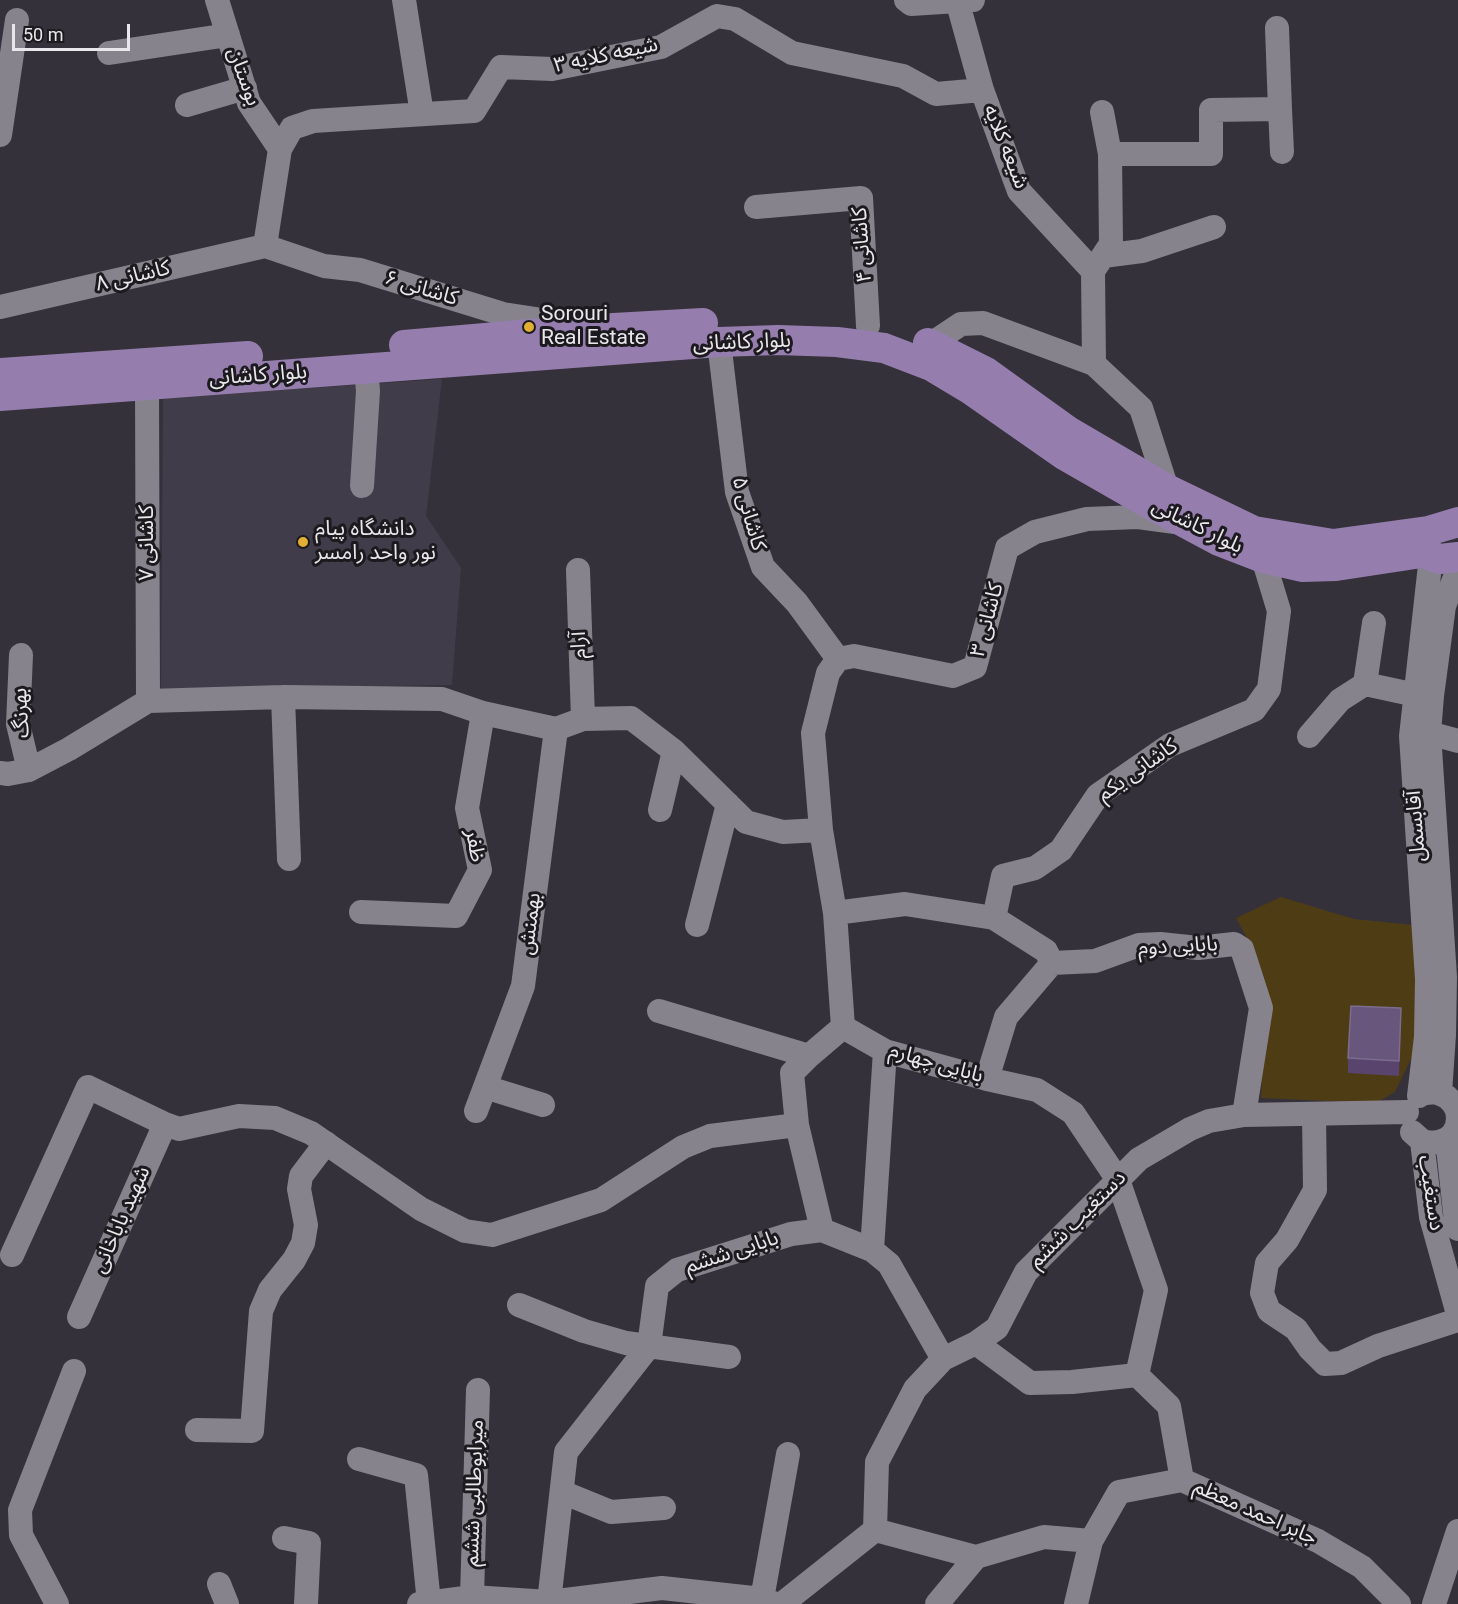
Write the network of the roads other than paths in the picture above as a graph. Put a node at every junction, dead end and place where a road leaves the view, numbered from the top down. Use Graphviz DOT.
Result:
graph roads {
  1 [pos="217,0"];
  2 [pos="404,0"];
  3 [pos="906,0"];
  4 [pos="963,1"];
  5 [pos="17,20"];
  6 [pos="1277,28"];
  7 [pos="228,35"];
  8 [pos="109,53"];
  9 [pos="245,88"];
  10 [pos="982,90"];
  11 [pos="187,105"];
  12 [pos="1280,109"];
  13 [pos="1102,112"];
  14 [pos="422,114"];
  15 [pos="0,135"];
  16 [pos="280,149"];
  17 [pos="1282,152"];
  18 [pos="1110,154"];
  19 [pos="756,207"];
  20 [pos="1214,227"];
  21 [pos="265,246"];
  22 [pos="1098,263"];
  23 [pos="0,307"];
  24 [pos="868,326"];
  25 [pos="578,330"];
  26 [pos="719,342"];
  27 [pos="931,344"];
  28 [pos="1094,364"];
  29 [pos="366,368"];
  30 [pos="0,373"];
  31 [pos="147,374"];
  32 [pos="0,396"];
  33 [pos="362,486"];
  34 [pos="1167,489"];
  35 [pos="1458,522"];
  36 [pos="1185,523"];
  37 [pos="1395,546"];
  38 [pos="1263,558"];
  39 [pos="1440,563"];
  40 [pos="578,570"];
  41 [pos="1374,623"];
  42 [pos="21,655"];
  43 [pos="838,659"];
  44 [pos="1365,684"];
  45 [pos="1416,695"];
  46 [pos="283,697"];
  47 [pos="148,701"];
  48 [pos="483,713"];
  49 [pos="583,719"];
  50 [pos="556,729"];
  51 [pos="1430,733"];
  52 [pos="1309,736"];
  53 [pos="1458,741"];
  54 [pos="674,751"];
  55 [pos="29,770"];
  56 [pos="0,773"];
  57 [pos="728,804"];
  58 [pos="660,810"];
  59 [pos="821,830"];
  60 [pos="290,859"];
  61 [pos="361,912"];
  62 [pos="835,914"];
  63 [pos="994,918"];
  64 [pos="697,925"];
  65 [pos="1052,963"];
  66 [pos="1452,977"];
  67 [pos="659,1011"];
  68 [pos="843,1027"];
  69 [pos="885,1051"];
  70 [pos="808,1056"];
  71 [pos="987,1079"];
  72 [pos="485,1087"];
  73 [pos="1422,1100"];
  74 [pos="543,1105"];
  75 [pos="476,1111"];
  76 [pos="1314,1114"];
  77 [pos="1244,1115"];
  78 [pos="165,1124"];
  79 [pos="797,1125"];
  80 [pos="1454,1125"];
  81 [pos="1422,1141"];
  82 [pos="326,1143"];
  83 [pos="1118,1180"];
  84 [pos="1458,1229"];
  85 [pos="822,1230"];
  86 [pos="872,1250"];
  87 [pos="12,1255"];
  88 [pos="519,1305"];
  89 [pos="1458,1314"];
  90 [pos="80,1317"];
  91 [pos="1458,1320"];
  92 [pos="976,1343"];
  93 [pos="650,1346"];
  94 [pos="729,1356"];
  95 [pos="943,1359"];
  96 [pos="74,1371"];
  97 [pos="1137,1375"];
  98 [pos="478,1390"];
  99 [pos="197,1430"];
  100 [pos="788,1454"];
  101 [pos="359,1459"];
  102 [pos="1182,1480"];
  103 [pos="562,1492"];
  104 [pos="664,1508"];
  105 [pos="875,1530"];
  106 [pos="1458,1531"];
  107 [pos="284,1538"];
  108 [pos="1091,1541"];
  109 [pos="976,1557"];
  110 [pos="472,1597"];
  111 [pos="549,1602"];
  112 [pos="773,1602"];
  113 [pos="424,1603"];
  114 [pos="57,1604"];
  115 [pos="306,1604"];
  116 [pos="937,1604"];
  117 [pos="1076,1604"];
  118 [pos="1399,1604"];
  119 [pos="1434,1604"];
  1 -- 7 [label="street, بوستان"];
  2 -- 14 [label="street"];
  3 -- 4 [label="street"];
  4 -- 10 [label="street, شیعه کلایه"];
  5 -- 15 [label="street"];
  6 -- 12 [label="street"];
  7 -- 8 [label="street"];
  7 -- 9 [label="street, بوستان"];
  9 -- 11 [label="street"];
  9 -- 16 [label="street, بوستان"];
  10 -- 14 [label="street, شیعه کلایه ۳"];
  10 -- 22 [label="street, شیعه کلایه"];
  12 -- 17 [label="street"];
  12 -- 18 [label="street"];
  13 -- 18 [label="street"];
  14 -- 16 [label="street, شیعه کلایه ۳"];
  16 -- 21 [label="street"];
  18 -- 22 [label="street"];
  19 -- 24 [label="street, کاشانی ۴"];
  20 -- 22 [label="street"];
  21 -- 23 [label="street, کاشانی ۸"];
  21 -- 25 [label="street, کاشانی ۶"];
  22 -- 28 [label="street"];
  24 -- 25 [label="main road, بلوار کاشانی"];
  24 -- 27 [label="main road, بلوار کاشانی"];
  25 -- 31 [label="main road, بلوار کاشانی"];
  26 -- 29 [label="main road, بلوار کاشانی"];
  26 -- 36 [label="main road, بلوار کاشانی"];
  26 -- 43 [label="street, کاشانی ۵"];
  27 -- 28 [label="street"];
  27 -- 34 [label="main road, بلوار کاشانی"];
  28 -- 34 [label="street"];
  29 -- 31 [label="main road, بلوار کاشانی"];
  29 -- 33 [label="street"];
  30 -- 31 [label="main road, بلوار کاشانی"];
  31 -- 32 [label="main road, بلوار کاشانی"];
  31 -- 47 [label="street, کاشانی ۷"];
  34 -- 37 [label="main road, بلوار کاشانی"];
  35 -- 39 [label="main road, بلوار کاشانی"];
  36 -- 38 [label="main road, بلوار کاشانی"];
  36 -- 43 [label="street, کاشانی ۳"];
  37 -- 38 [label="main road, بلوار کاشانی"];
  37 -- 39 [label="main road, بلوار کاشانی"];
  38 -- 63 [label="street, کاشانی یکم"];
  39 -- 45 [label="street, آقابسمل"];
  39 -- 51 [label="street, آقابسمل"];
  40 -- 49 [label="street, آرام"];
  41 -- 44 [label="street"];
  42 -- 55 [label="street, بهرنگ"];
  43 -- 59 [label="street"];
  44 -- 45 [label="street"];
  44 -- 52 [label="street"];
  45 -- 73 [label="street, آقابسمل"];
  46 -- 47 [label="street"];
  46 -- 48 [label="street"];
  46 -- 60 [label="street"];
  47 -- 55 [label="street"];
  48 -- 50 [label="street"];
  48 -- 61 [label="street, ظفر"];
  49 -- 50 [label="street"];
  49 -- 54 [label="street"];
  50 -- 72 [label="street, بهمنش"];
  51 -- 53 [label="street"];
  51 -- 66 [label="street, آقابسمل"];
  54 -- 57 [label="street"];
  54 -- 58 [label="street"];
  55 -- 56 [label="street"];
  57 -- 59 [label="street"];
  57 -- 64 [label="street"];
  59 -- 62 [label="street"];
  62 -- 63 [label="street"];
  62 -- 68 [label="street"];
  63 -- 65 [label="street"];
  65 -- 71 [label="street"];
  65 -- 77 [label="street, بابایی دوم"];
  66 -- 73 [label="street, آقابسمل"];
  67 -- 70 [label="street"];
  68 -- 69 [label="street, بابایی چهارم"];
  68 -- 70 [label="street"];
  69 -- 71 [label="street, بابایی چهارم"];
  69 -- 86 [label="street"];
  70 -- 79 [label="street"];
  71 -- 83 [label="street, بابایی چهارم"];
  72 -- 74 [label="street"];
  72 -- 75 [label="street, بهمنش"];
  73 -- 76 [label="street, دستغیب ششم"];
  73 -- 80 [label="street"];
  73 -- 81 [label="street"];
  76 -- 77 [label="street, دستغیب ششم"];
  76 -- 91 [label="street"];
  77 -- 83 [label="street, دستغیب ششم"];
  78 -- 82 [label="street"];
  78 -- 87 [label="street"];
  78 -- 90 [label="street, شهید باباخانی"];
  79 -- 82 [label="street"];
  79 -- 85 [label="street"];
  80 -- 81 [label="street"];
  80 -- 84 [label="street, دستغیب"];
  81 -- 89 [label="street, دستغیب"];
  82 -- 99 [label="street"];
  83 -- 92 [label="street, دستغیب ششم"];
  83 -- 97 [label="street, بابایی چهارم"];
  85 -- 86 [label="street, بابایی ششم"];
  85 -- 93 [label="street, بابایی ششم"];
  86 -- 95 [label="street, بابایی ششم"];
  88 -- 93 [label="street"];
  92 -- 95 [label="street, دستغیب ششم"];
  92 -- 97 [label="street"];
  93 -- 94 [label="street"];
  93 -- 103 [label="street"];
  95 -- 105 [label="street, دستغیب ششم"];
  96 -- 114 [label="street"];
  97 -- 102 [label="street"];
  98 -- 110 [label="street, میرابوطالبی ششم"];
  100 -- 112 [label="street"];
  101 -- 113 [label="street"];
  102 -- 108 [label="street, جابر احمد معظم"];
  102 -- 118 [label="street, جابر احمد معظم"];
  103 -- 104 [label="street"];
  103 -- 111 [label="street"];
  105 -- 109 [label="street"];
  105 -- 112 [label="street"];
  106 -- 119 [label="street"];
  107 -- 115 [label="street"];
  108 -- 109 [label="street"];
  108 -- 117 [label="street, جابر احمد معظم"];
  109 -- 116 [label="street"];
  110 -- 111 [label="street"];
  110 -- 113 [label="street"];
  111 -- 112 [label="street"];
}
